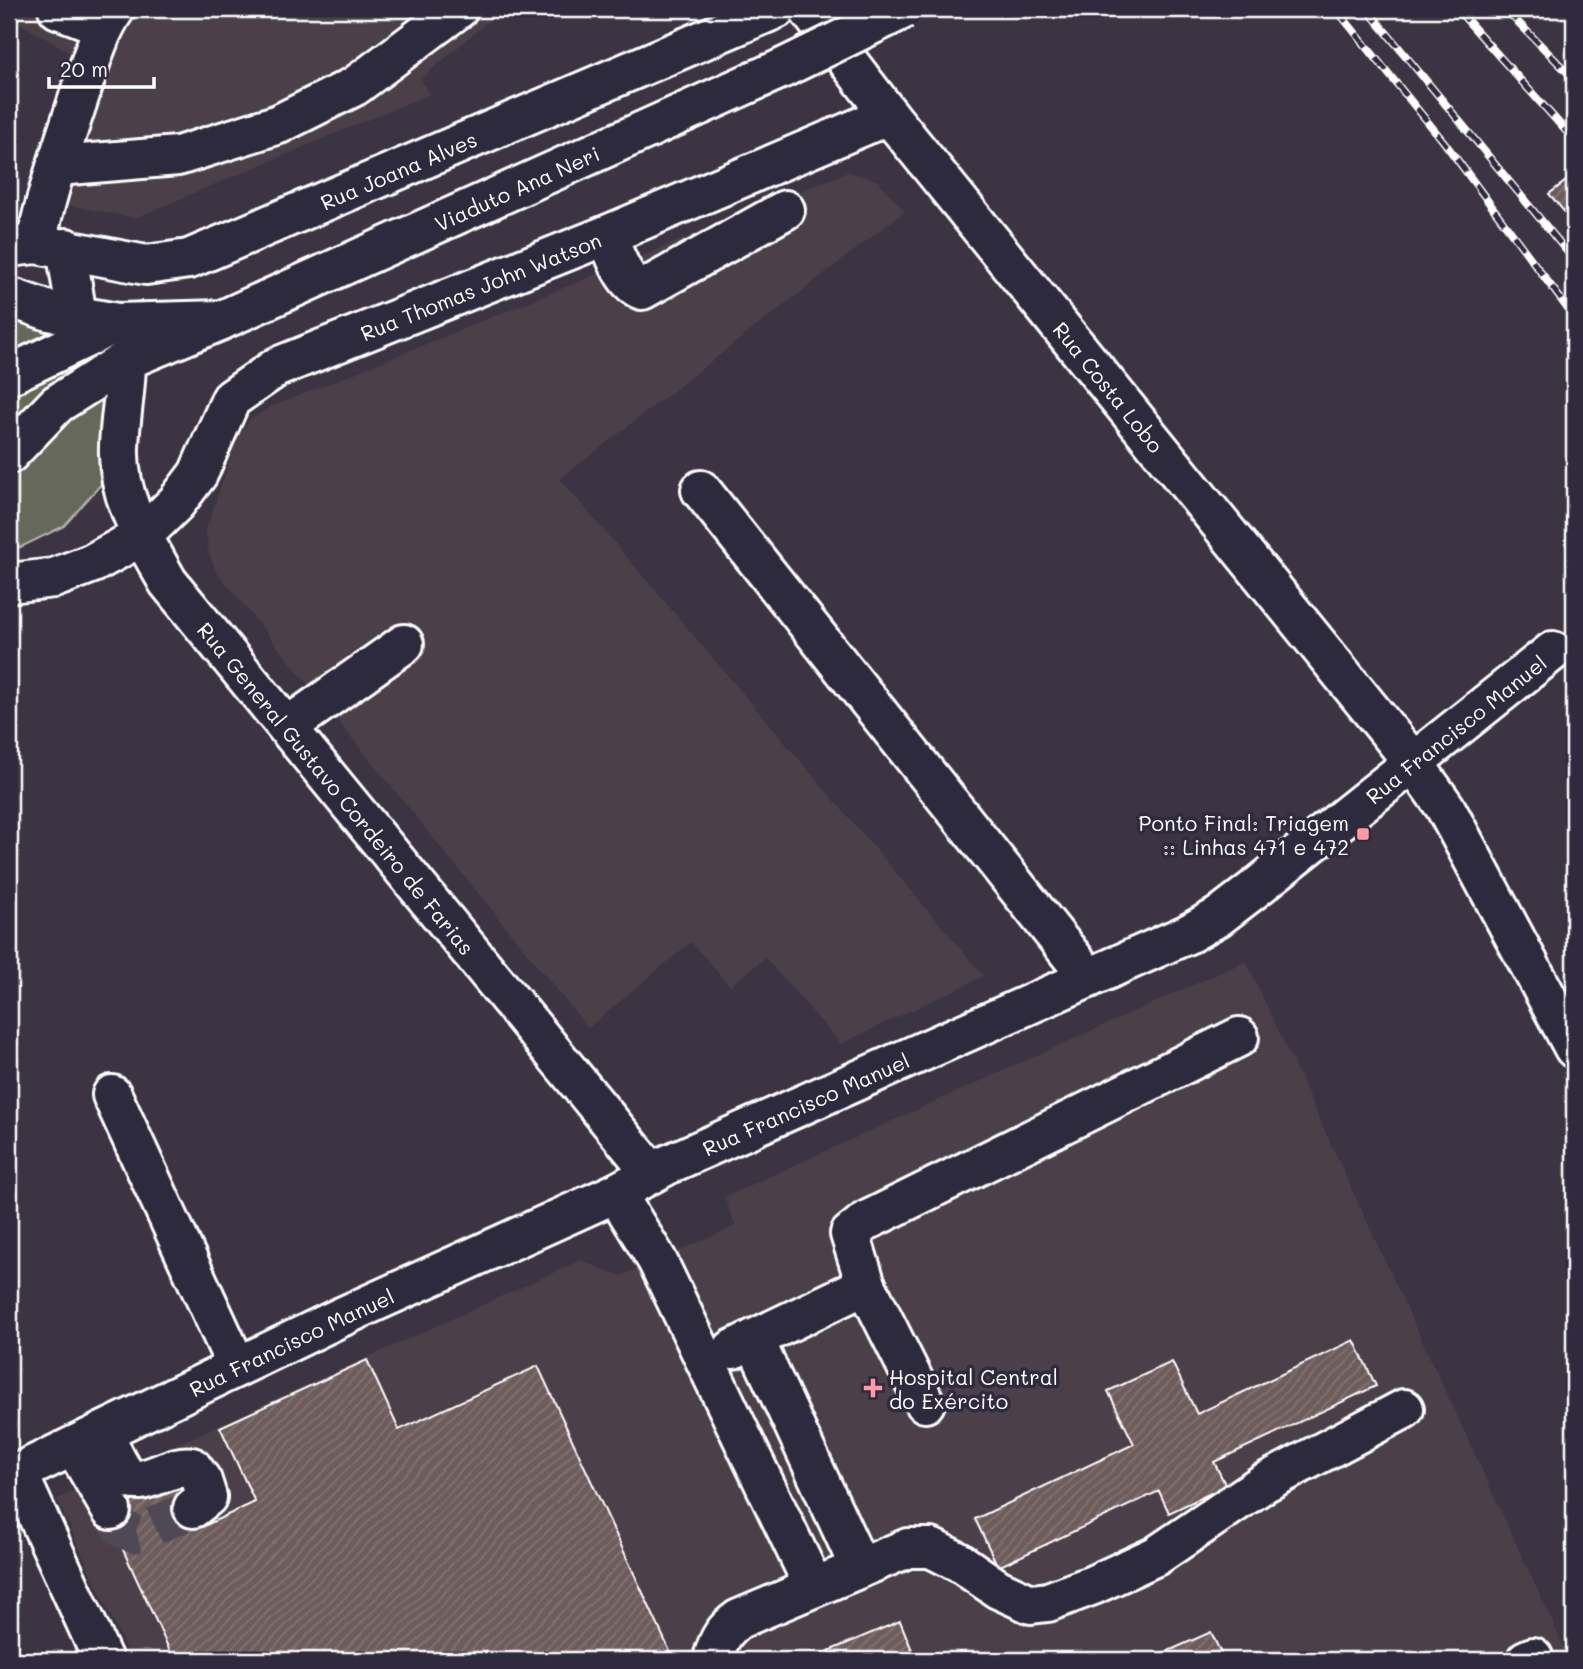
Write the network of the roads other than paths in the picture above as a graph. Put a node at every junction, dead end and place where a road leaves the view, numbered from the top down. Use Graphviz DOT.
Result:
graph roads {
  1 [pos="58,9"];
  2 [pos="458,9"];
  3 [pos="776,9"];
  4 [pos="808,9"];
  5 [pos="904,9"];
  6 [pos="109,18"];
  7 [pos="889,115"];
  8 [pos="57,166"];
  9 [pos="785,210"];
  10 [pos="607,235"];
  11 [pos="37,247"];
  12 [pos="9,296"];
  13 [pos="77,316"];
  14 [pos="222,320"];
  15 [pos="117,323"];
  16 [pos="126,360"];
  17 [pos="9,374"];
  18 [pos="9,454"];
  19 [pos="701,489"];
  20 [pos="142,536"];
  21 [pos="9,583"];
  22 [pos="404,644"];
  23 [pos="1553,651"];
  24 [pos="287,727"];
  25 [pos="1413,762"];
  26 [pos="1089,978"];
  27 [pos="1238,1037"];
  28 [pos="1574,1048"];
  29 [pos="112,1095"];
  30 [pos="652,1173"];
  31 [pos="615,1194"];
  32 [pos="866,1285"];
  33 [pos="754,1339"];
  34 [pos="706,1362"];
  35 [pos="237,1367"];
  36 [pos="925,1403"];
  37 [pos="1404,1409"];
  38 [pos="88,1439"];
  39 [pos="13,1475"];
  40 [pos="192,1508"];
  41 [pos="111,1510"];
  42 [pos="860,1568"];
  43 [pos="814,1587"];
  44 [pos="103,1660"];
  45 [pos="717,1660"];
  46 [pos="1526,1660"];
  47 [pos="1534,1660"];
  1 -- 6 [label="street"];
  2 -- 8 [label="street"];
  3 -- 11 [label="street, Rua Joana Alves"];
  4 -- 7 [label="street, Rua Costa Lobo"];
  5 -- 14 [label="street, Viaduto Ana Neri, bridge"];
  6 -- 8 [label="street"];
  7 -- 10 [label="street, Rua Thomas John Watson"];
  7 -- 25 [label="street, Rua Costa Lobo"];
  8 -- 11 [label="street"];
  9 -- 10 [label="street"];
  10 -- 20 [label="street, Rua Thomas John Watson"];
  11 -- 13 [label="street"];
  12 -- 13 [label="street"];
  13 -- 15 [label="street"];
  14 -- 15 [label="street"];
  14 -- 16 [label="street, Viaduto Ana Neri"];
  15 -- 17 [label="street"];
  16 -- 18 [label="street, Viaduto Ana Neri"];
  16 -- 20 [label="street, Rua General Gustavo Cordeiro de Farias"];
  19 -- 26 [label="street"];
  20 -- 21 [label="street, Rua Thomas John Watson"];
  20 -- 24 [label="street, Rua General Gustavo Cordeiro de Farias"];
  22 -- 24 [label="street"];
  23 -- 25 [label="street, Rua Francisco Manuel"];
  24 -- 30 [label="street, Rua General Gustavo Cordeiro de Farias"];
  25 -- 26 [label="street, Rua Francisco Manuel"];
  25 -- 28 [label="street, Rua Costa Lobo"];
  26 -- 30 [label="street, Rua Francisco Manuel"];
  27 -- 32 [label="street"];
  29 -- 35 [label="street"];
  30 -- 31 [label="street, Rua Francisco Manuel"];
  31 -- 34 [label="street"];
  31 -- 35 [label="street, Rua Francisco Manuel"];
  32 -- 33 [label="street"];
  32 -- 36 [label="street"];
  33 -- 34 [label="street"];
  33 -- 42 [label="street"];
  34 -- 43 [label="street"];
  35 -- 38 [label="street, Rua Francisco Manuel"];
  37 -- 42 [label="street"];
  38 -- 39 [label="street, Rua Francisco Manuel"];
  38 -- 40 [label="street"];
  38 -- 41 [label="street"];
  39 -- 44 [label="street"];
  42 -- 43 [label="street"];
  43 -- 45 [label="street"];
  46 -- 47 [label="street"];
}
